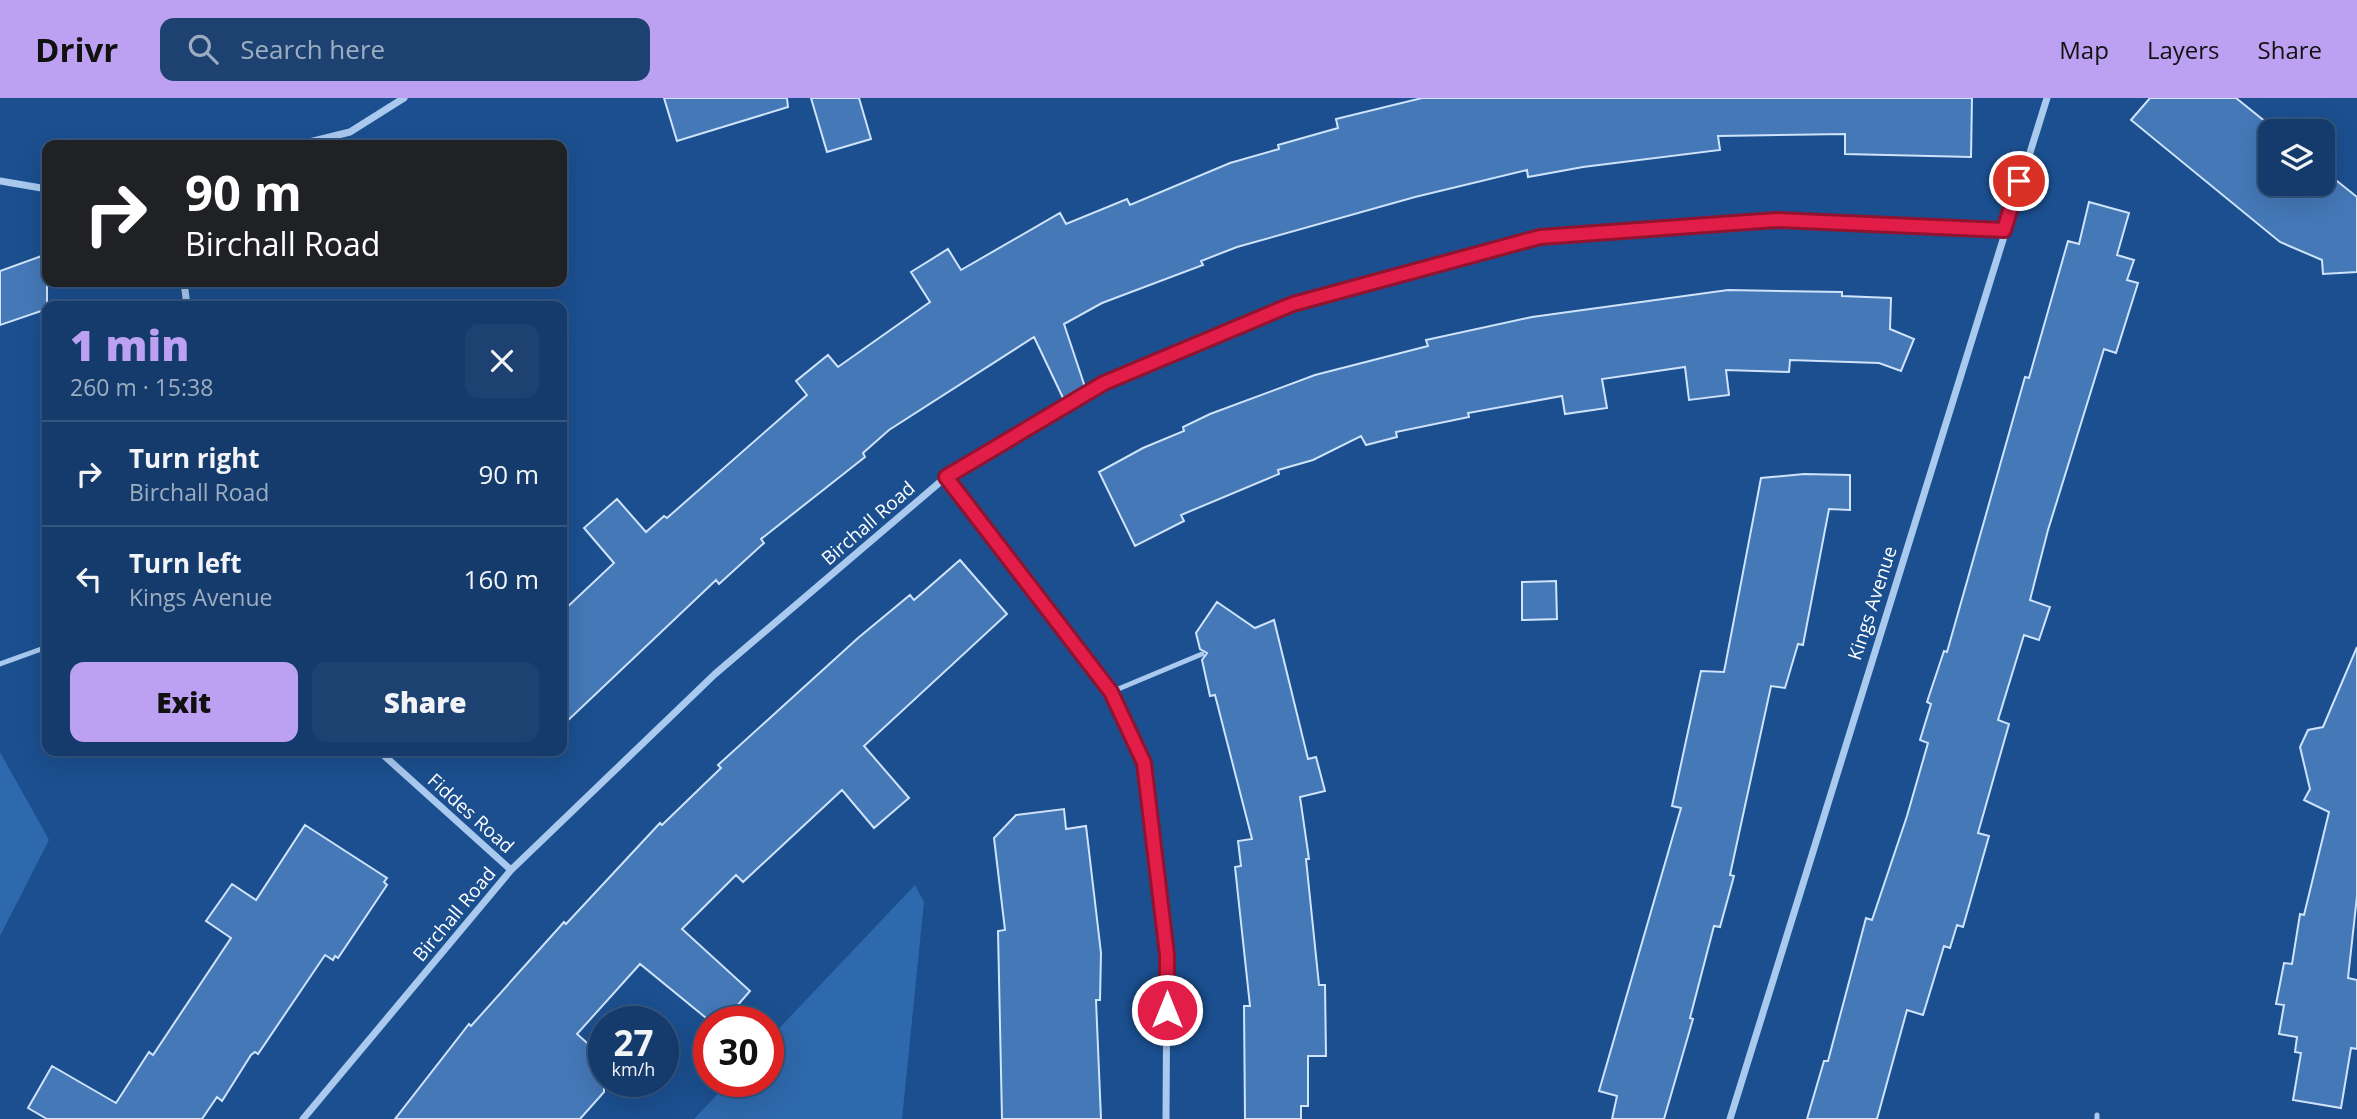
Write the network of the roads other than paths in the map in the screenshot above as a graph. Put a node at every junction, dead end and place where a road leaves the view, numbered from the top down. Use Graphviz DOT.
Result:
graph roads {
  1 [pos="404,98"];
  2 [pos="2047,98"];
  3 [pos="317,140"];
  4 [pos="0,181"];
  5 [pos="42,188"];
  6 [pos="2004,230"];
  7 [pos="946,477"];
  8 [pos="42,648"];
  9 [pos="1202,654"];
  10 [pos="0,664"];
  11 [pos="1111,692"];
  12 [pos="385,756"];
  13 [pos="511,870"];
  14 [pos="303,1119"];
  15 [pos="1166,1119"];
  16 [pos="1730,1119"];
  1 -- 3 [label="street"];
  2 -- 6 [label="street, Kings Avenue"];
  4 -- 5 [label="street"];
  6 -- 7 [label="street, Birchall Road"];
  6 -- 16 [label="street, Kings Avenue"];
  7 -- 11 [label="street"];
  7 -- 13 [label="street, Birchall Road"];
  8 -- 10 [label="lane"];
  9 -- 11 [label="lane"];
  11 -- 15 [label="street"];
  12 -- 13 [label="street, Fiddes Road"];
  13 -- 14 [label="street, Birchall Road"];
}
